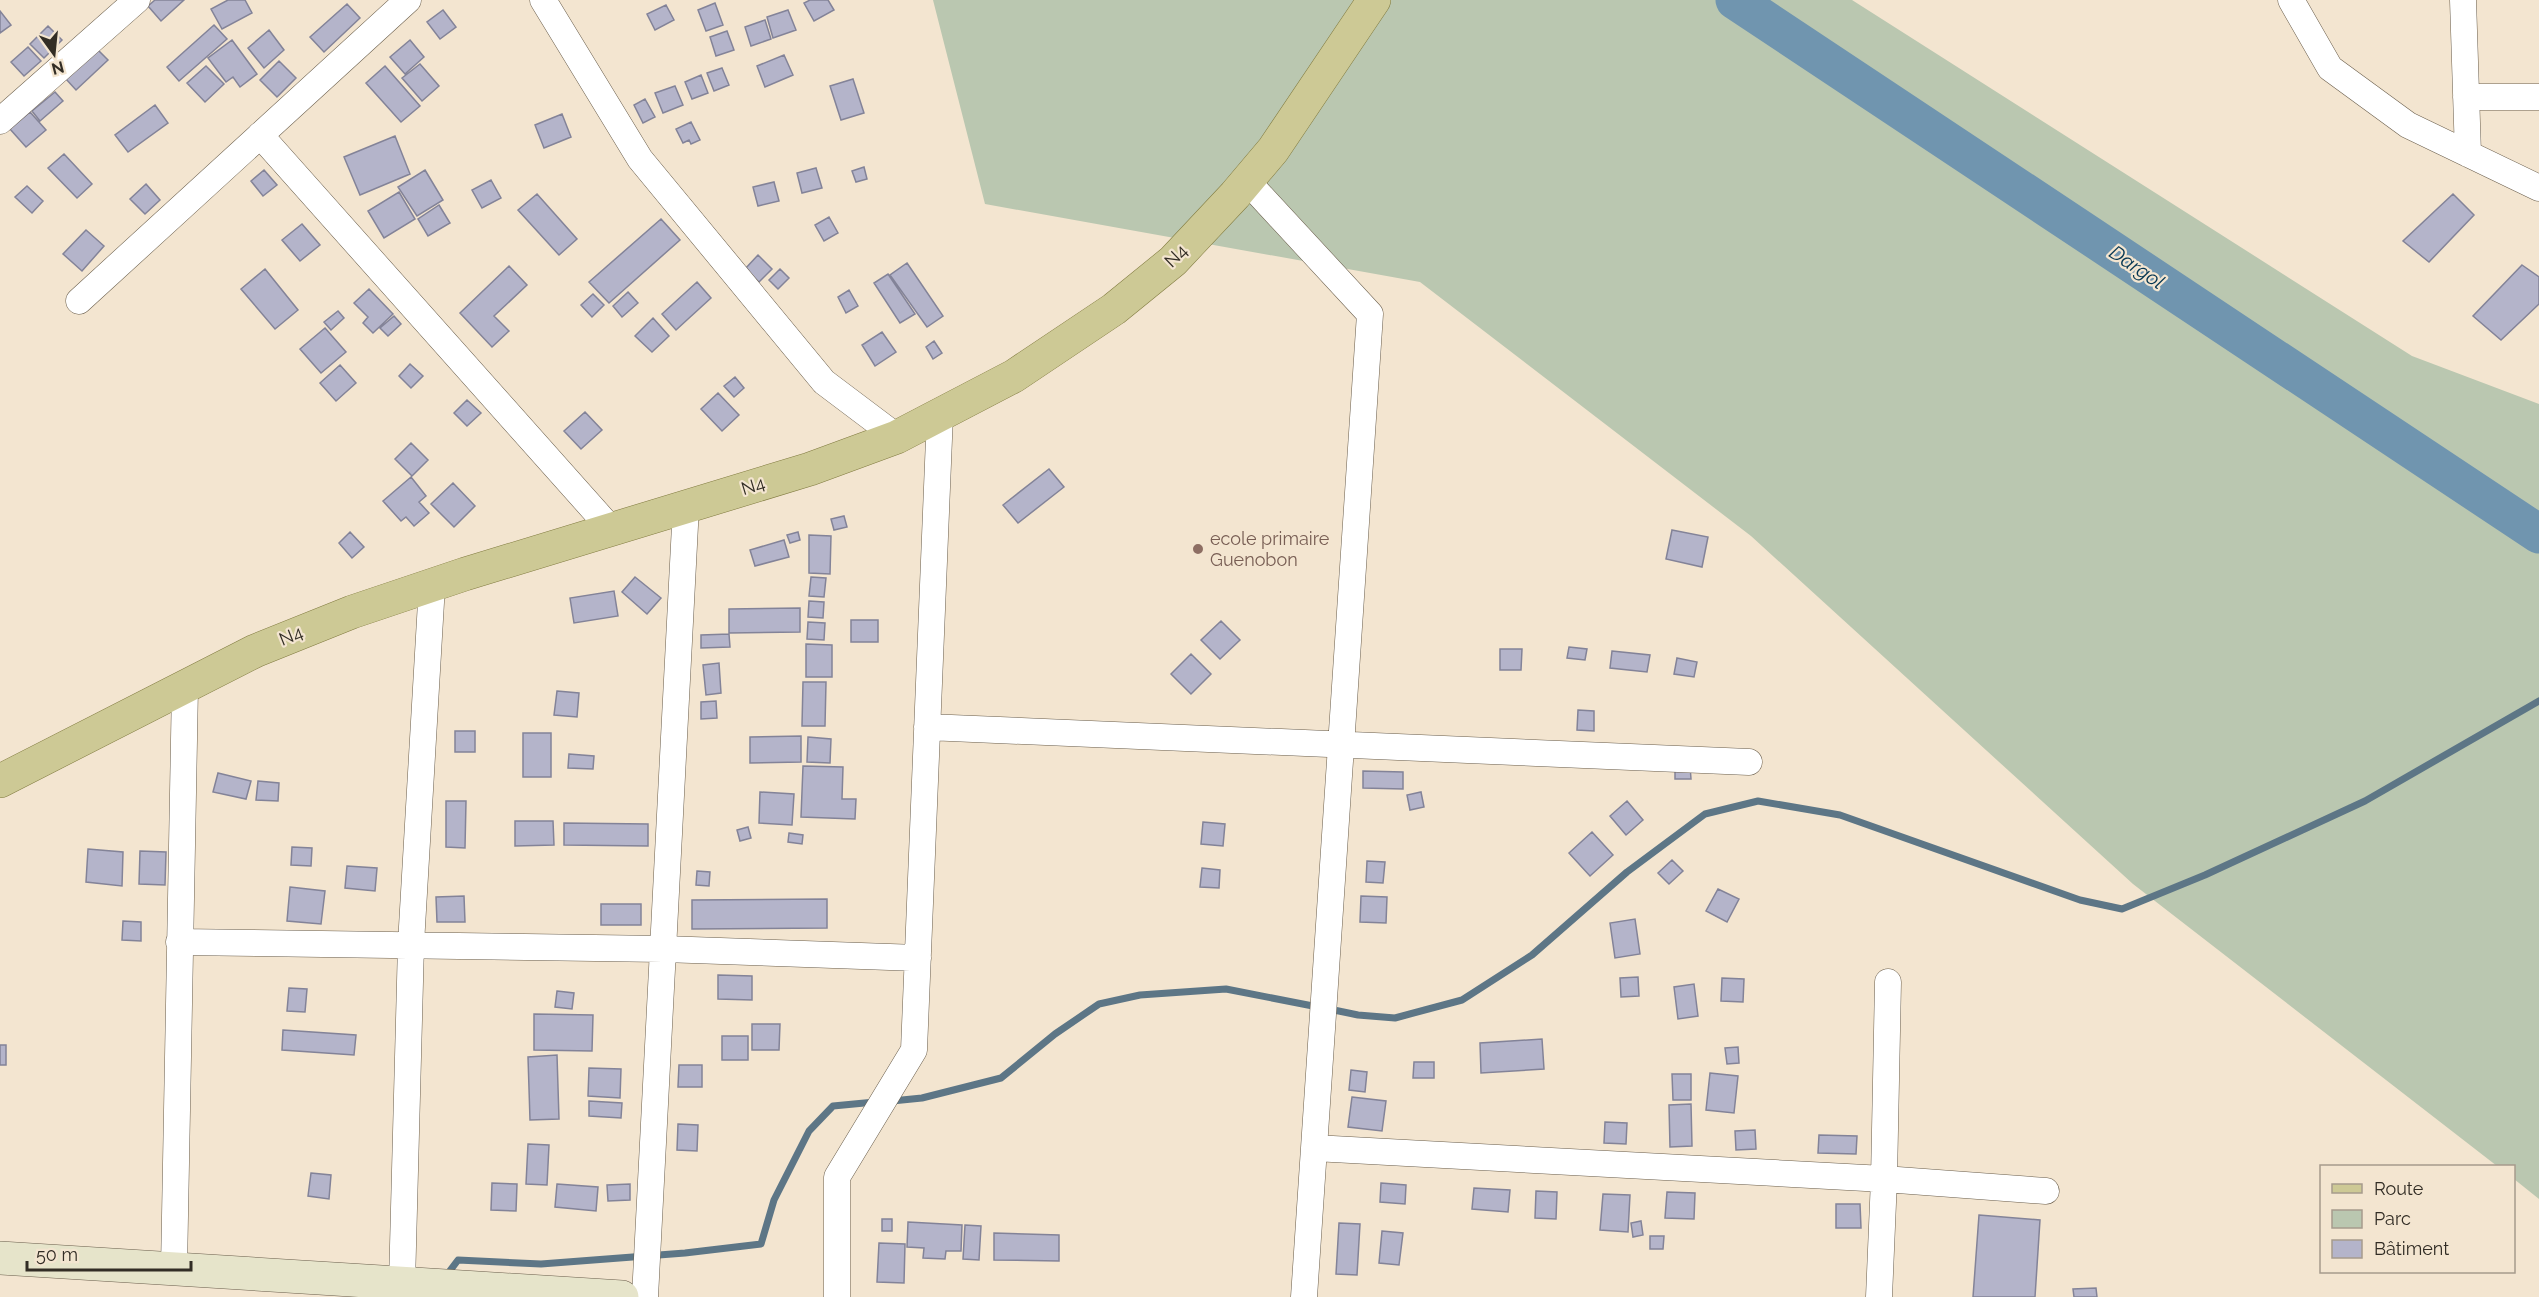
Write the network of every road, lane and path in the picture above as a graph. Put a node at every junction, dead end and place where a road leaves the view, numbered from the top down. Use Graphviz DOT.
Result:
graph roads {
  1 [pos="408,0"];
  2 [pos="543,0"];
  3 [pos="1374,0"];
  4 [pos="2291,0"];
  5 [pos="2463,0"];
  6 [pos="134,1"];
  7 [pos="2466,97"];
  8 [pos="2539,97"];
  9 [pos="0,121"];
  10 [pos="260,135"];
  11 [pos="2468,154"];
  12 [pos="1247,181"];
  13 [pos="2539,188"];
  14 [pos="79,301"];
  15 [pos="940,414"];
  16 [pos="897,437"];
  17 [pos="686,506"];
  18 [pos="611,529"];
  19 [pos="432,585"];
  20 [pos="185,687"];
  21 [pos="927,727"];
  22 [pos="1341,743"];
  23 [pos="1749,762"];
  24 [pos="0,782"];
  25 [pos="179,942"];
  26 [pos="411,944"];
  27 [pos="663,949"];
  28 [pos="918,958"];
  29 [pos="1888,982"];
  30 [pos="1314,1149"];
  31 [pos="1884,1179"];
  32 [pos="2046,1191"];
  33 [pos="0,1258"];
  34 [pos="174,1269"];
  35 [pos="412,1284"];
  36 [pos="497,1293"];
  37 [pos="622,1297"];
  38 [pos="645,1297"];
  39 [pos="837,1297"];
  40 [pos="1304,1297"];
  41 [pos="1879,1297"];
  1 -- 10 [label="street"];
  2 -- 16 [label="street"];
  3 -- 12 [label="main road, N4"];
  4 -- 11 [label="street"];
  5 -- 7 [label="street"];
  6 -- 9 [label="street"];
  7 -- 8 [label="street"];
  7 -- 11 [label="street"];
  10 -- 14 [label="street"];
  10 -- 18 [label="street"];
  11 -- 13 [label="street"];
  12 -- 15 [label="main road, N4"];
  12 -- 22 [label="street"];
  15 -- 16 [label="main road, N4"];
  15 -- 21 [label="street"];
  16 -- 17 [label="main road, N4"];
  17 -- 18 [label="main road, N4"];
  17 -- 27 [label="street"];
  18 -- 19 [label="main road, N4"];
  19 -- 20 [label="main road, N4"];
  19 -- 26 [label="street"];
  20 -- 24 [label="main road, N4"];
  20 -- 25 [label="street"];
  21 -- 22 [label="street"];
  21 -- 28 [label="street"];
  22 -- 23 [label="street"];
  22 -- 30 [label="street"];
  25 -- 26 [label="street"];
  25 -- 34 [label="street"];
  26 -- 27 [label="street"];
  26 -- 35 [label="street"];
  27 -- 28 [label="street"];
  27 -- 38 [label="street"];
  28 -- 39 [label="street"];
  29 -- 31 [label="street"];
  30 -- 31 [label="street"];
  30 -- 40 [label="street"];
  31 -- 32 [label="street"];
  31 -- 41 [label="street"];
  33 -- 34 [label="main road"];
  34 -- 35 [label="main road"];
  35 -- 36 [label="main road"];
  36 -- 37 [label="main road"];
}
